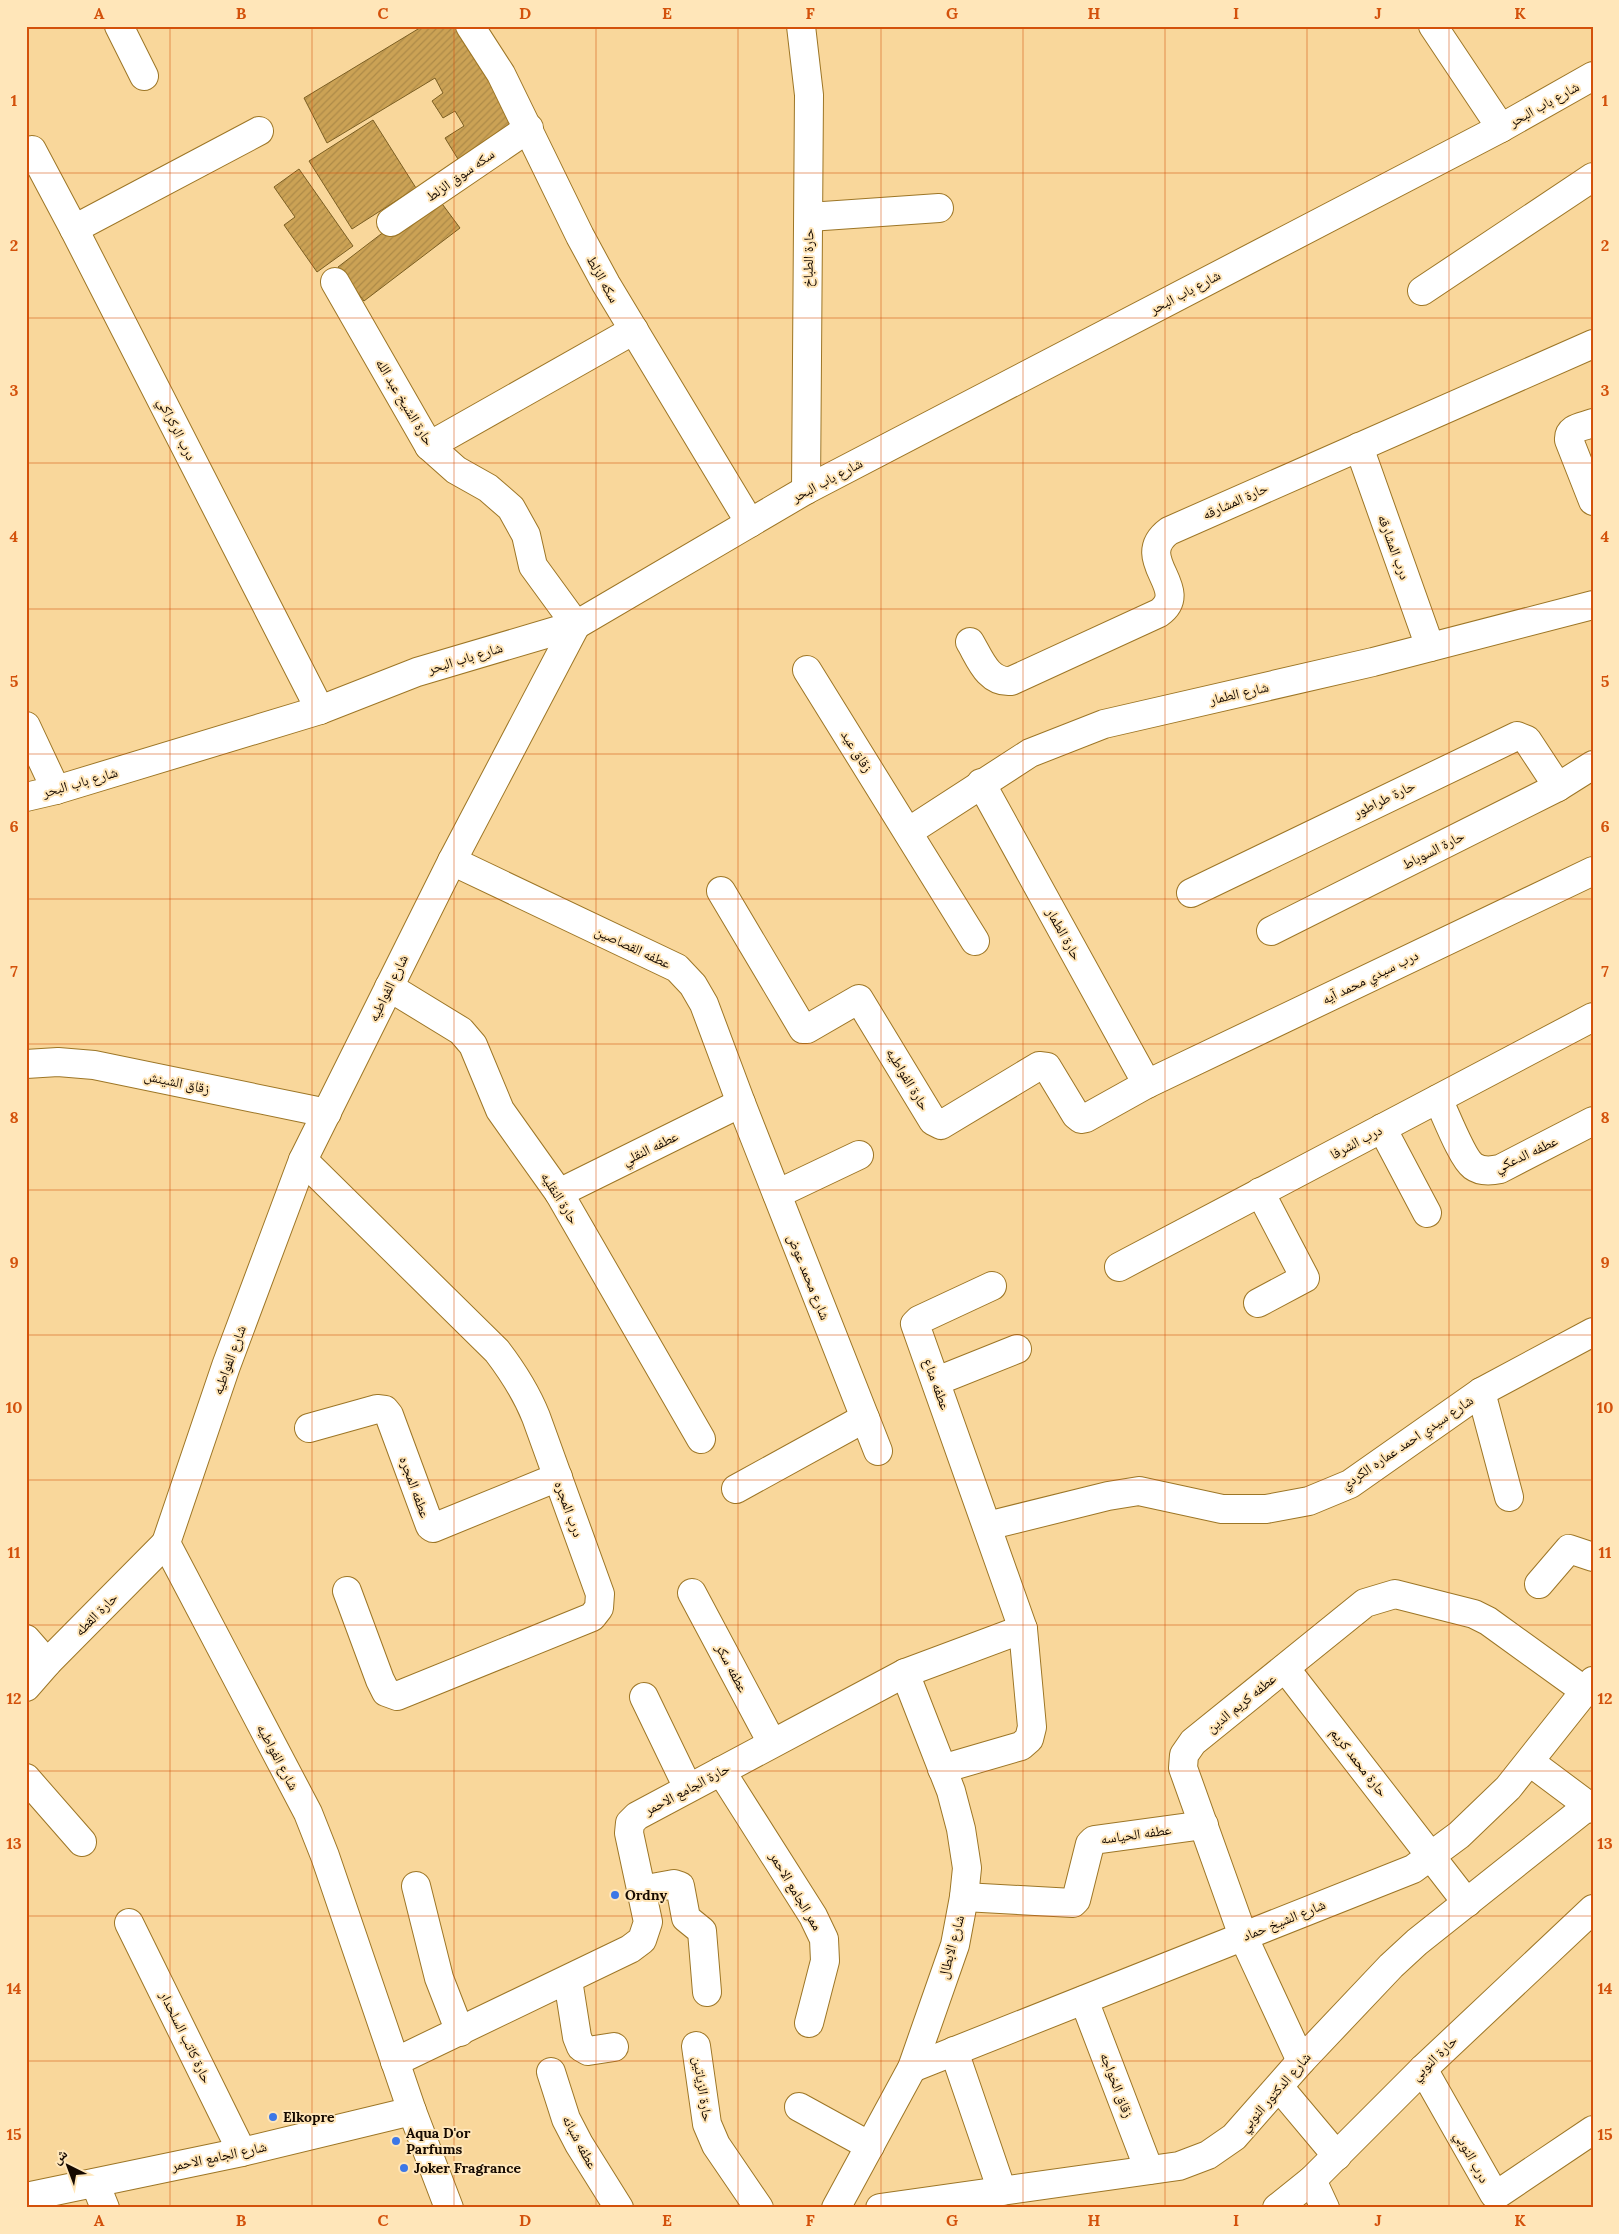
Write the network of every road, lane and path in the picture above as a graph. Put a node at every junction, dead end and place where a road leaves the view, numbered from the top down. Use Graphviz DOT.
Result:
graph roads {
  1 [pos="118,26"];
  2 [pos="470,26"];
  3 [pos="801,26"];
  4 [pos="1432,26"];
  5 [pos="144,76"];
  6 [pos="1593,76"];
  7 [pos="529,128"];
  8 [pos="1501,128"];
  9 [pos="259,131"];
  10 [pos="32,150"];
  11 [pos="1593,176"];
  12 [pos="939,208"];
  13 [pos="809,217"];
  14 [pos="391,222"];
  15 [pos="74,228"];
  16 [pos="335,282"];
  17 [pos="1422,291"];
  18 [pos="634,330"];
  19 [pos="1593,344"];
  20 [pos="1593,423"];
  21 [pos="429,446"];
  22 [pos="1358,447"];
  23 [pos="806,490"];
  24 [pos="1593,501"];
  25 [pos="750,523"];
  26 [pos="1593,605"];
  27 [pos="576,625"];
  28 [pos="970,642"];
  29 [pos="1430,647"];
  30 [pos="807,670"];
  31 [pos="320,710"];
  32 [pos="26,726"];
  33 [pos="1593,765"];
  34 [pos="981,783"];
  35 [pos="1558,787"];
  36 [pos="56,790"];
  37 [pos="26,797"];
  38 [pos="908,832"];
  39 [pos="452,861"];
  40 [pos="1593,871"];
  41 [pos="721,892"];
  42 [pos="1191,893"];
  43 [pos="1271,931"];
  44 [pos="975,942"];
  45 [pos="389,987"];
  46 [pos="1593,1017"];
  47 [pos="26,1064"];
  48 [pos="1147,1084"];
  49 [pos="1438,1099"];
  50 [pos="741,1103"];
  51 [pos="327,1113"];
  52 [pos="1593,1121"];
  53 [pos="1382,1128"];
  54 [pos="859,1155"];
  55 [pos="303,1160"];
  56 [pos="1260,1192"];
  57 [pos="559,1193"];
  58 [pos="777,1194"];
  59 [pos="1427,1212"];
  60 [pos="1119,1267"];
  61 [pos="992,1286"];
  62 [pos="1258,1304"];
  63 [pos="1593,1332"];
  64 [pos="1017,1349"];
  65 [pos="937,1381"];
  66 [pos="1481,1392"];
  67 [pos="865,1418"];
  68 [pos="309,1428"];
  69 [pos="701,1439"];
  70 [pos="878,1451"];
  71 [pos="558,1478"];
  72 [pos="736,1489"];
  73 [pos="1509,1497"];
  74 [pos="987,1526"];
  75 [pos="166,1543"];
  76 [pos="1593,1556"];
  77 [pos="1539,1584"];
  78 [pos="347,1591"];
  79 [pos="692,1593"];
  80 [pos="1023,1628"];
  81 [pos="26,1639"];
  82 [pos="47,1663"];
  83 [pos="1286,1668"];
  84 [pos="905,1673"];
  85 [pos="1589,1686"];
  86 [pos="26,1687"];
  87 [pos="644,1696"];
  88 [pos="772,1744"];
  89 [pos="1530,1762"];
  90 [pos="942,1769"];
  91 [pos="721,1771"];
  92 [pos="26,1778"];
  93 [pos="688,1788"];
  94 [pos="1591,1807"];
  95 [pos="1204,1825"];
  96 [pos="82,1842"];
  97 [pos="1432,1856"];
  98 [pos="416,1886"];
  99 [pos="641,1890"];
  100 [pos="964,1897"];
  101 [pos="1467,1902"];
  102 [pos="129,1923"];
  103 [pos="1588,1923"];
  104 [pos="1243,1936"];
  105 [pos="568,1980"];
  106 [pos="707,1992"];
  107 [pos="1084,2000"];
  108 [pos="809,2023"];
  109 [pos="460,2032"];
  110 [pos="696,2046"];
  111 [pos="614,2047"];
  112 [pos="954,2051"];
  113 [pos="1301,2061"];
  114 [pos="395,2062"];
  115 [pos="912,2068"];
  116 [pos="1423,2068"];
  117 [pos="551,2072"];
  118 [pos="1279,2087"];
  119 [pos="799,2107"];
  120 [pos="412,2111"];
  121 [pos="1593,2130"];
  122 [pos="870,2146"];
  123 [pos="242,2152"];
  124 [pos="1337,2156"];
  125 [pos="1149,2170"];
  126 [pos="1312,2180"];
  127 [pos="95,2183"];
  128 [pos="29,2189"];
  129 [pos="1002,2191"];
  130 [pos="105,2208"];
  131 [pos="449,2208"];
  132 [pos="619,2208"];
  133 [pos="759,2208"];
  134 [pos="836,2208"];
  135 [pos="880,2208"];
  136 [pos="1277,2208"];
  137 [pos="1325,2208"];
  1 -- 5 [label="street"];
  2 -- 7 [label="street, سكه الزلط"];
  3 -- 13 [label="street, حارة الطباخ"];
  4 -- 8 [label="street"];
  6 -- 8 [label="street, شارع باب البحر"];
  7 -- 14 [label="street, سكه سوق الزلط"];
  7 -- 18 [label="street, سكه الزلط"];
  8 -- 23 [label="street, شارع باب البحر"];
  9 -- 15 [label="street"];
  10 -- 15 [label="street, درب الركراكي"];
  11 -- 17 [label="street"];
  12 -- 13 [label="street"];
  13 -- 23 [label="street, حارة الطباخ"];
  15 -- 31 [label="street, درب الركراكي"];
  16 -- 21 [label="street, حارة الشيخ عبد الله"];
  18 -- 21 [label="street"];
  18 -- 25 [label="street, سكه الزلط"];
  19 -- 22 [label="street, حارة المشارقه"];
  20 -- 24 [label="street"];
  21 -- 27 [label="street, حارة الشيخ عبد الله"];
  22 -- 28 [label="street, حارة المشارقه"];
  22 -- 29 [label="street, درب المشارقه"];
  23 -- 25 [label="street, شارع باب البحر"];
  25 -- 27 [label="street, شارع باب البحر"];
  26 -- 29 [label="street, شارع الطمار"];
  27 -- 31 [label="street, شارع باب البحر"];
  27 -- 39 [label="street, شارع الفواطيه"];
  29 -- 34 [label="street, شارع الطمار"];
  30 -- 38 [label="street, زقاق عيد"];
  31 -- 36 [label="street, شارع باب البحر"];
  32 -- 36 [label="street"];
  33 -- 35 [label="street, حارة السوباط"];
  34 -- 38 [label="street, شارع الطمار"];
  34 -- 48 [label="street, حارة الطمار"];
  35 -- 42 [label="street, حارة طراطور"];
  35 -- 43 [label="street, حارة السوباط"];
  36 -- 37 [label="street, شارع باب البحر"];
  38 -- 44 [label="street, زقاق عيد"];
  39 -- 45 [label="street, شارع الفواطيه"];
  39 -- 50 [label="street, عطفه القصاصين"];
  40 -- 48 [label="street, درب سيدي محمد آيه"];
  41 -- 48 [label="street, حارة الفواطيه"];
  45 -- 51 [label="street, شارع الفواطيه"];
  45 -- 57 [label="street, حارة النقليه"];
  46 -- 49 [label="street, درب الشرفا"];
  47 -- 51 [label="street, زقاق الشينش"];
  49 -- 52 [label="street, عطفه الدعكي"];
  49 -- 53 [label="street, درب الشرفا"];
  50 -- 57 [label="street, عطفه النقلي"];
  50 -- 58 [label="street, شارع محمد عوض"];
  51 -- 55 [label="street, شارع الفواطيه"];
  53 -- 56 [label="street, درب الشرفا"];
  53 -- 59 [label="street"];
  54 -- 58 [label="street"];
  55 -- 71 [label="street, درب المجره"];
  55 -- 75 [label="street, شارع الفواطيه"];
  56 -- 60 [label="street, درب الشرفا"];
  56 -- 62 [label="street"];
  57 -- 69 [label="street, حارة النقليه"];
  58 -- 67 [label="street, شارع محمد عوض"];
  61 -- 65 [label="street, عطفه مناع"];
  63 -- 66 [label="street, شارع سيدي احمد عماره الكردي"];
  64 -- 65 [label="street"];
  65 -- 74 [label="street, عطفه مناع"];
  66 -- 73 [label="street"];
  66 -- 74 [label="street, شارع سيدي احمد عماره الكردي"];
  67 -- 70 [label="street, شارع محمد عوض"];
  67 -- 72 [label="street"];
  68 -- 71 [label="street, عطفه المجره"];
  71 -- 78 [label="street, درب المجره"];
  74 -- 80 [label="street"];
  75 -- 82 [label="street, حارة القطه"];
  75 -- 114 [label="street, شارع الفواطيه"];
  76 -- 77 [label="street"];
  79 -- 88 [label="street, عطفه سكر"];
  80 -- 84 [label="street, حارة الجامع الاحمر"];
  80 -- 90 [label="street"];
  81 -- 82 [label="street"];
  82 -- 86 [label="street, حارة القطه"];
  83 -- 85 [label="street, عطفه كريم الدين"];
  83 -- 95 [label="street, عطفه كريم الدين"];
  83 -- 97 [label="street, حارة محمد كريم"];
  84 -- 88 [label="street, حارة الجامع الاحمر"];
  84 -- 90 [label="street, شارع الابطال"];
  85 -- 89 [label="street, شارع الشيخ حماد"];
  87 -- 93 [label="street"];
  88 -- 91 [label="street, حارة الجامع الاحمر"];
  89 -- 94 [label="street"];
  89 -- 97 [label="street, شارع الشيخ حماد"];
  90 -- 100 [label="street, شارع الابطال"];
  91 -- 93 [label="street, حارة الجامع الاحمر"];
  91 -- 108 [label="street, ممر الجامع الاحمر"];
  92 -- 96 [label="street"];
  93 -- 99 [label="street, حارة الجامع الاحمر"];
  94 -- 101 [label="street, شارع الدكتور النوبي"];
  95 -- 100 [label="street, عطفه الحياسه"];
  95 -- 104 [label="street, عطفه كريم الدين"];
  97 -- 101 [label="street, حارة محمد كريم"];
  97 -- 104 [label="street, شارع الشيخ حماد"];
  98 -- 109 [label="street"];
  99 -- 105 [label="street, حارة الجامع الاحمر"];
  99 -- 106 [label="street"];
  100 -- 115 [label="street, شارع الابطال"];
  101 -- 113 [label="street, شارع الدكتور النوبي"];
  102 -- 123 [label="street, حارة كاتب السلحدار"];
  103 -- 116 [label="street, حارة النوبي"];
  104 -- 107 [label="street, شارع الشيخ حماد"];
  104 -- 113 [label="street, عطفه كريم الدين"];
  105 -- 109 [label="street, حارة الجامع الاحمر"];
  105 -- 111 [label="street"];
  107 -- 112 [label="street, شارع الشيخ حماد"];
  107 -- 125 [label="street, زقاق الخواجه"];
  109 -- 114 [label="street, حارة الجامع الاحمر"];
  110 -- 133 [label="street, حارة الزياتين"];
  112 -- 115 [label="street, شارع الشيخ حماد"];
  112 -- 129 [label="street"];
  113 -- 118 [label="street, شارع الدكتور النوبي"];
  114 -- 120 [label="street, شارع الفواطيه"];
  115 -- 122 [label="street, شارع الابطال"];
  116 -- 121 [label="street, درب النوبي"];
  116 -- 124 [label="street, حارة النوبي"];
  117 -- 132 [label="street, عطفه شبانه"];
  118 -- 124 [label="street"];
  118 -- 125 [label="street, شارع الدكتور النوبي"];
  119 -- 122 [label="street"];
  120 -- 123 [label="street, شارع الجامع الاحمر"];
  120 -- 131 [label="street, شارع الفواطيه"];
  122 -- 134 [label="street, شارع الابطال"];
  123 -- 127 [label="street, شارع الجامع الاحمر"];
  124 -- 126 [label="street, حارة النوبي"];
  125 -- 129 [label="street, شارع الدكتور النوبي"];
  126 -- 136 [label="street, حارة النوبي"];
  126 -- 137 [label="street"];
  127 -- 128 [label="street, شارع الجامع الاحمر"];
  127 -- 130 [label="street"];
  129 -- 135 [label="street, شارع الدكتور النوبي"];
}
